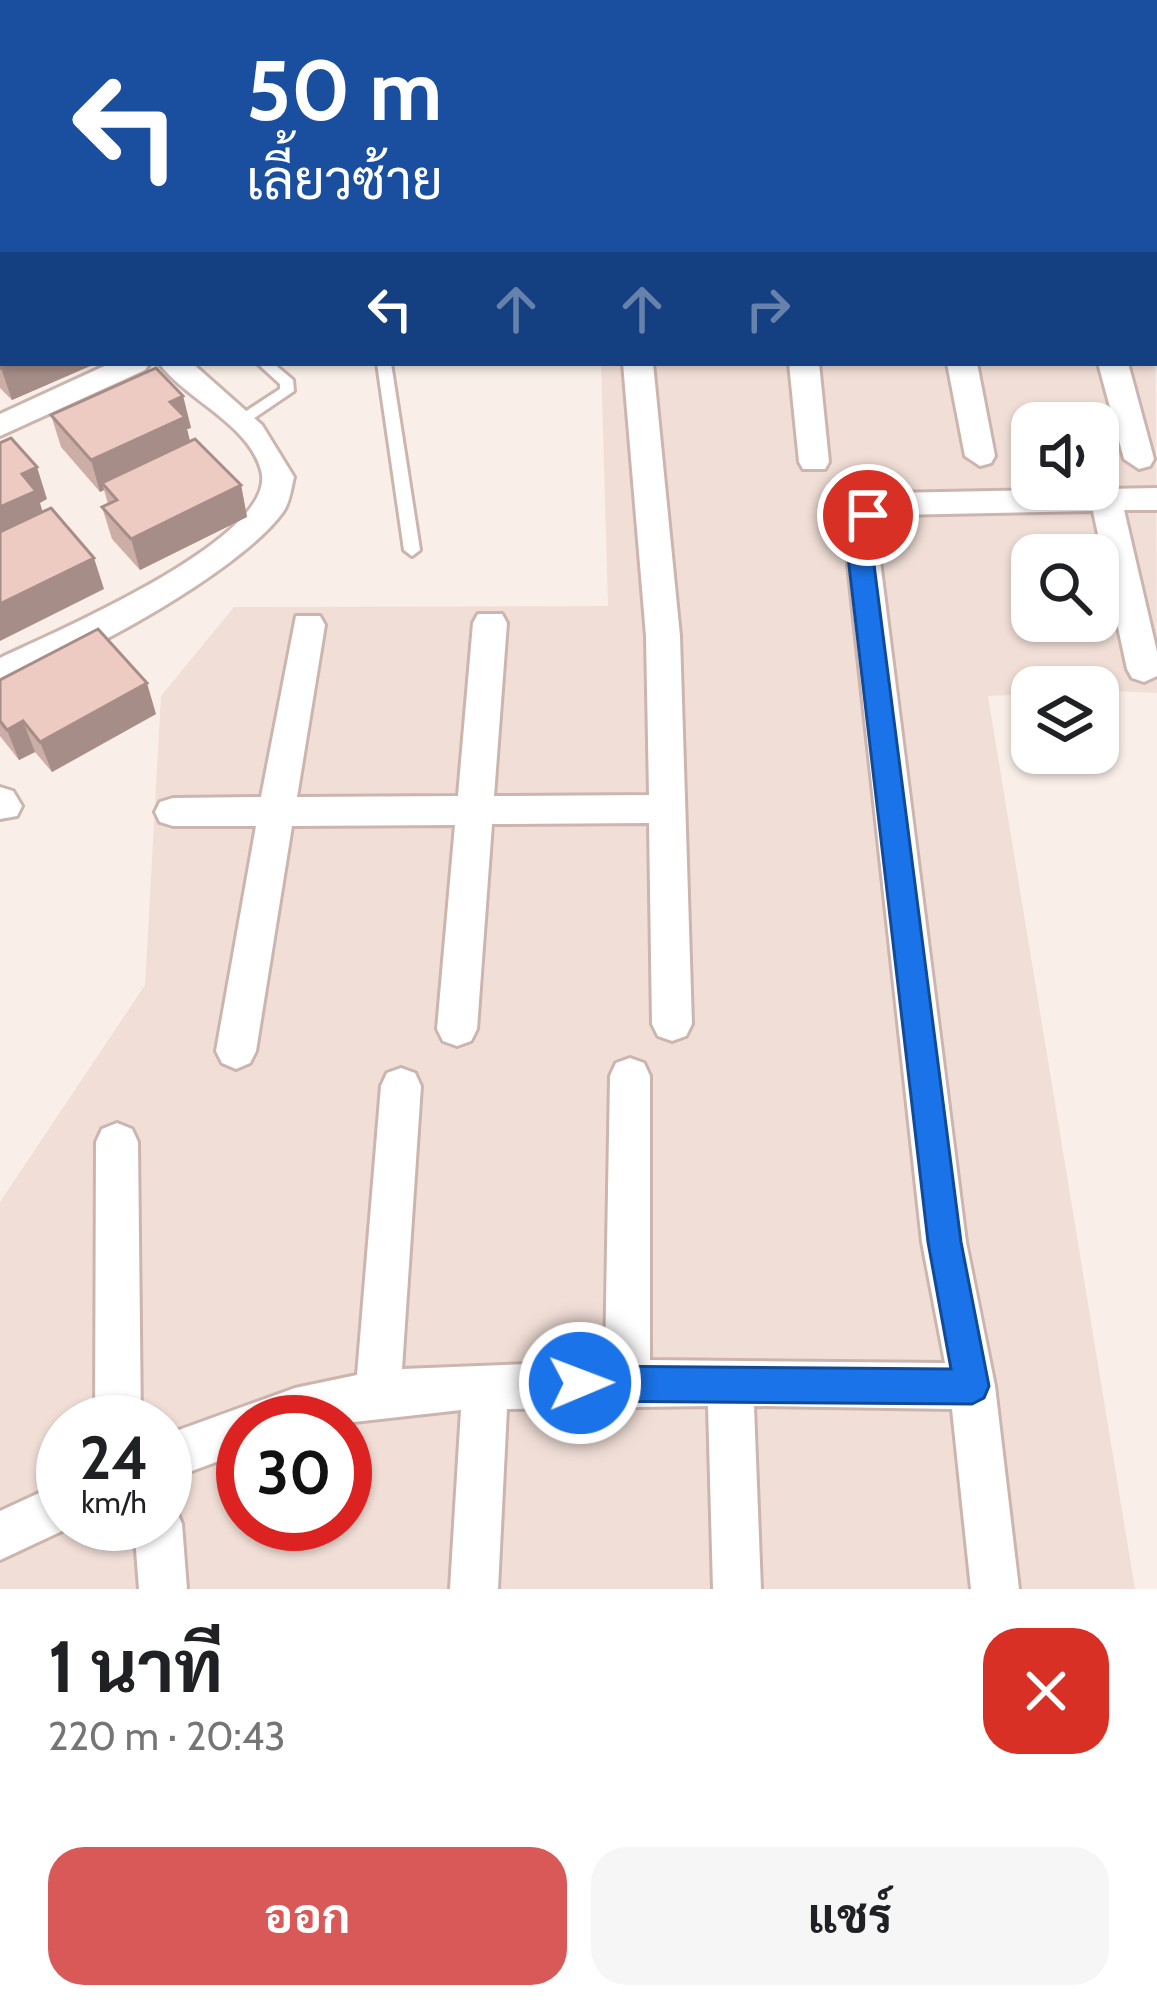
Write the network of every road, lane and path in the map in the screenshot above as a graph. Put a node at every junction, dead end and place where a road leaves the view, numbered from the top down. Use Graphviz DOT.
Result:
graph roads {
  1 [pos="129,366"];
  2 [pos="177,366"];
  3 [pos="268,366"];
  4 [pos="385,366"];
  5 [pos="638,366"];
  6 [pos="804,366"];
  7 [pos="963,366"];
  8 [pos="1114,366"];
  9 [pos="239,422"];
  10 [pos="0,426"];
  11 [pos="980,456"];
  12 [pos="1139,459"];
  13 [pos="814,461"];
  14 [pos="1157,499"];
  15 [pos="1119,500"];
  16 [pos="1011,502"];
  17 [pos="1108,510"];
  18 [pos="412,550"];
  19 [pos="490,623"];
  20 [pos="308,625"];
  21 [pos="1144,669"];
  22 [pos="0,673"];
  23 [pos="670,809"];
  24 [pos="173,812"];
  25 [pos="279,812"];
  26 [pos="477,812"];
  27 [pos="672,1024"];
  28 [pos="457,1029"];
  29 [pos="236,1051"];
  30 [pos="630,1076"];
  31 [pos="401,1086"];
  32 [pos="117,1142"];
  33 [pos="627,1382"];
  34 [pos="730,1384"];
  35 [pos="485,1386"];
  36 [pos="972,1386"];
  37 [pos="378,1392"];
  38 [pos="118,1395"];
  39 [pos="363,1395"];
  40 [pos="36,1519"];
  41 [pos="0,1536"];
  42 [pos="160,1551"];
  43 [pos="163,1589"];
  44 [pos="474,1589"];
  45 [pos="737,1589"];
  46 [pos="995,1589"];
  1 -- 10 [label="street"];
  2 -- 9 [label="street"];
  3 -- 9 [label="lane"];
  4 -- 18 [label="lane"];
  5 -- 23 [label="street"];
  6 -- 13 [label="street"];
  7 -- 11 [label="street"];
  8 -- 12 [label="street"];
  9 -- 22 [label="street"];
  14 -- 15 [label="street"];
  16 -- 36 [label="street"];
  17 -- 21 [label="street"];
  19 -- 26 [label="street"];
  20 -- 25 [label="street"];
  23 -- 26 [label="street"];
  23 -- 27 [label="street"];
  24 -- 25 [label="street"];
  25 -- 26 [label="street"];
  25 -- 29 [label="street"];
  26 -- 28 [label="street"];
  30 -- 33 [label="street"];
  31 -- 37 [label="street"];
  32 -- 38 [label="street"];
  33 -- 34 [label="street"];
  33 -- 35 [label="street"];
  34 -- 36 [label="street"];
  34 -- 45 [label="street"];
  35 -- 37 [label="street"];
  35 -- 44 [label="street"];
  36 -- 46 [label="street"];
  37 -- 39 [label="street"];
  40 -- 41 [label="street"];
  42 -- 43 [label="street"];
}
